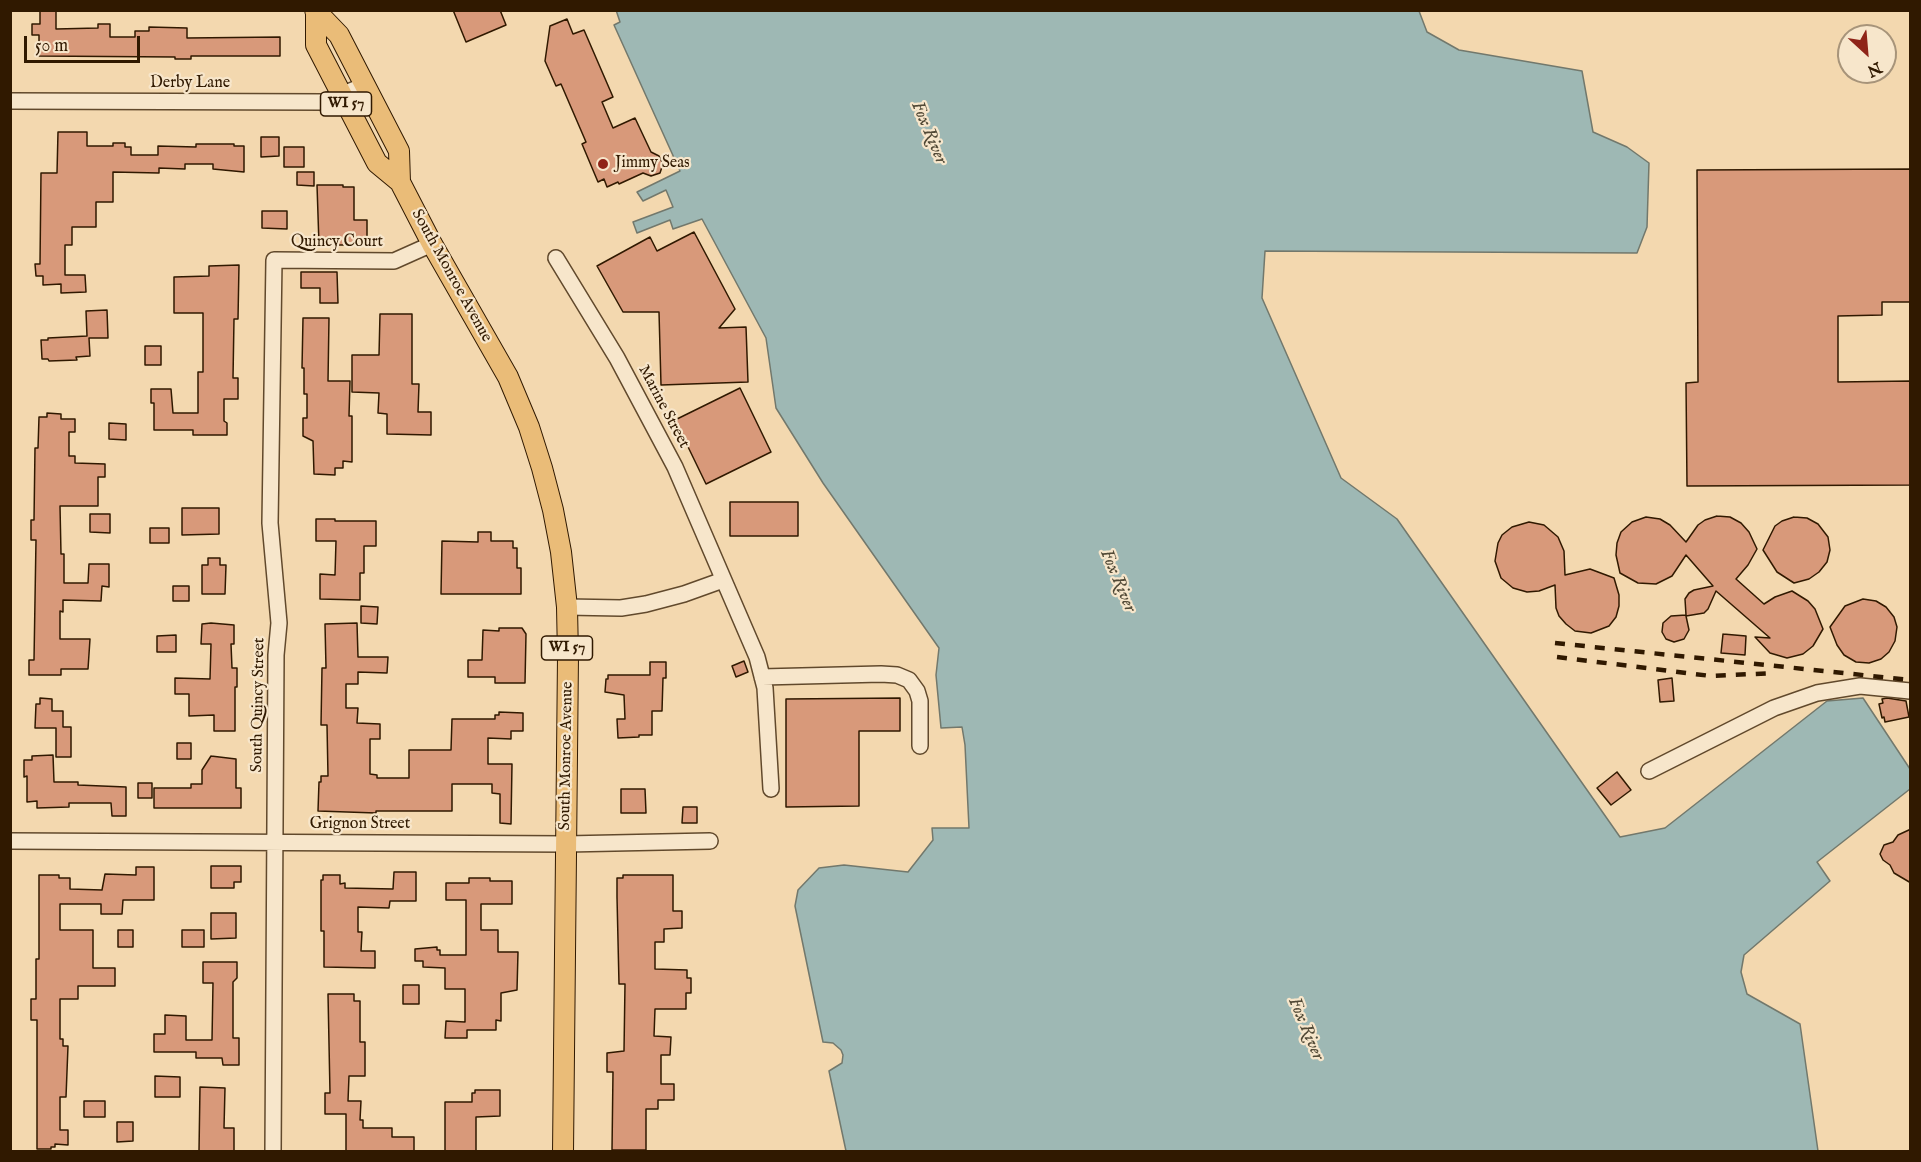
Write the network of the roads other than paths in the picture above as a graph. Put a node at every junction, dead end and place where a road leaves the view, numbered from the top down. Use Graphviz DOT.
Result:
graph roads {
  1 [pos="316,12"];
  2 [pos="365,85"];
  3 [pos="342,95"];
  4 [pos="10,101"];
  5 [pos="400,182"];
  6 [pos="432,244"];
  7 [pos="556,258"];
  8 [pos="274,260"];
  9 [pos="723,580"];
  10 [pos="567,607"];
  11 [pos="762,677"];
  12 [pos="1911,691"];
  13 [pos="920,746"];
  14 [pos="1649,771"];
  15 [pos="771,789"];
  16 [pos="10,841"];
  17 [pos="710,841"];
  18 [pos="275,842"];
  19 [pos="566,843"];
  20 [pos="273,1152"];
  21 [pos="563,1152"];
  1 -- 2 [label="main road, South Monroe Avenue / WI 57"];
  1 -- 3 [label="main road, South Monroe Avenue / WI 57"];
  2 -- 3 [label="street, Derby Lane"];
  2 -- 5 [label="main road, South Monroe Avenue / WI 57"];
  3 -- 4 [label="street, Derby Lane"];
  3 -- 5 [label="main road, South Monroe Avenue / WI 57"];
  5 -- 6 [label="main road, South Monroe Avenue / WI 57"];
  6 -- 8 [label="street, Quincy Court"];
  6 -- 10 [label="main road, South Monroe Avenue / WI 57"];
  7 -- 9 [label="street, Marine Street"];
  8 -- 18 [label="street, South Quincy Street"];
  9 -- 10 [label="street"];
  9 -- 11 [label="street, Marine Street"];
  10 -- 19 [label="main road, South Monroe Avenue / WI 57"];
  11 -- 13 [label="street"];
  11 -- 15 [label="street, Marine Street"];
  12 -- 14 [label="street"];
  16 -- 18 [label="street, Grignon Street"];
  17 -- 19 [label="street, Grignon Street"];
  18 -- 19 [label="street, Grignon Street"];
  18 -- 20 [label="street, South Quincy Street"];
  19 -- 21 [label="main road, South Monroe Avenue / WI 57"];
}
